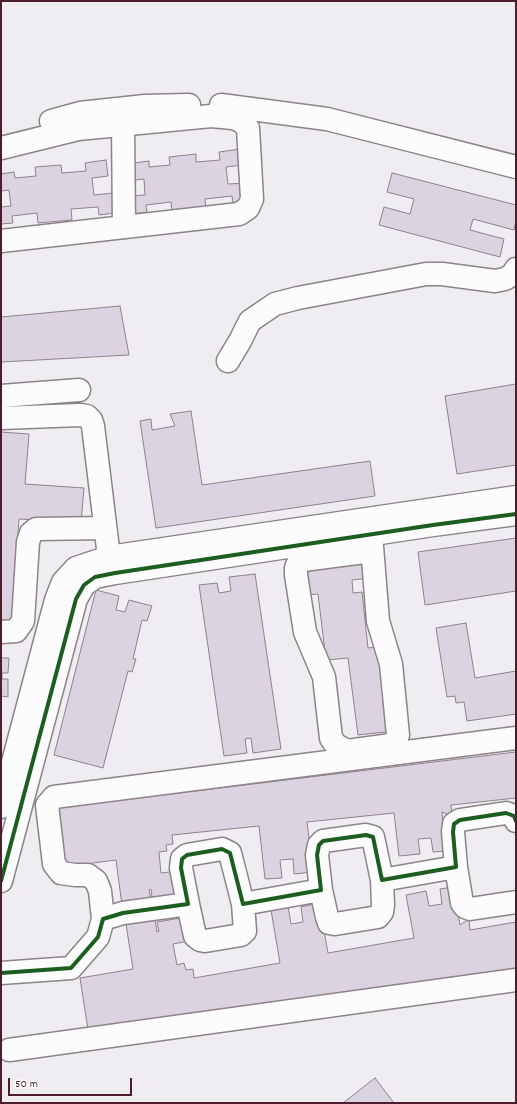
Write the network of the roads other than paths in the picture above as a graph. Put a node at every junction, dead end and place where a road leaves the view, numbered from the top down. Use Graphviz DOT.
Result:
graph roads {
  1 [pos="123,125"];
  2 [pos="1,134"];
  3 [pos="1,148"];
  4 [pos="516,167"];
  5 [pos="124,227"];
  6 [pos="1,241"];
  7 [pos="516,269"];
  8 [pos="228,361"];
  9 [pos="79,390"];
  10 [pos="1,396"];
  11 [pos="1,418"];
  12 [pos="516,497"];
  13 [pos="516,514"];
  14 [pos="431,518"];
  15 [pos="106,528"];
  16 [pos="371,543"];
  17 [pos="112,565"];
  18 [pos="1,632"];
  19 [pos="516,738"];
  20 [pos="15,765"];
  21 [pos="1,807"];
  22 [pos="516,821"];
  23 [pos="456,867"];
  24 [pos="382,880"];
  25 [pos="1,881"];
  26 [pos="321,890"];
  27 [pos="516,902"];
  28 [pos="188,904"];
  29 [pos="243,904"];
  30 [pos="103,919"];
  31 [pos="516,980"];
  32 [pos="4,981"];
  33 [pos="9,1050"];
  1 -- 3 [label="street"];
  1 -- 5 [label="street"];
  1 -- 5 [label="street"];
  2 -- 4 [label="street"];
  5 -- 6 [label="street"];
  7 -- 8 [label="street"];
  9 -- 10 [label="street"];
  11 -- 15 [label="street"];
  12 -- 14 [label="street"];
  13 -- 14 [label="street"];
  14 -- 16 [label="street"];
  14 -- 17 [label="street"];
  15 -- 17 [label="street"];
  15 -- 18 [label="street"];
  16 -- 16 [label="street"];
  16 -- 17 [label="street"];
  17 -- 20 [label="street"];
  19 -- 30 [label="street"];
  20 -- 21 [label="street"];
  20 -- 25 [label="street"];
  22 -- 23 [label="street"];
  23 -- 24 [label="street"];
  23 -- 27 [label="street"];
  24 -- 26 [label="street"];
  24 -- 26 [label="street"];
  26 -- 29 [label="street"];
  28 -- 29 [label="street"];
  28 -- 29 [label="street"];
  28 -- 30 [label="street"];
  30 -- 32 [label="street"];
  31 -- 33 [label="street"];
}
